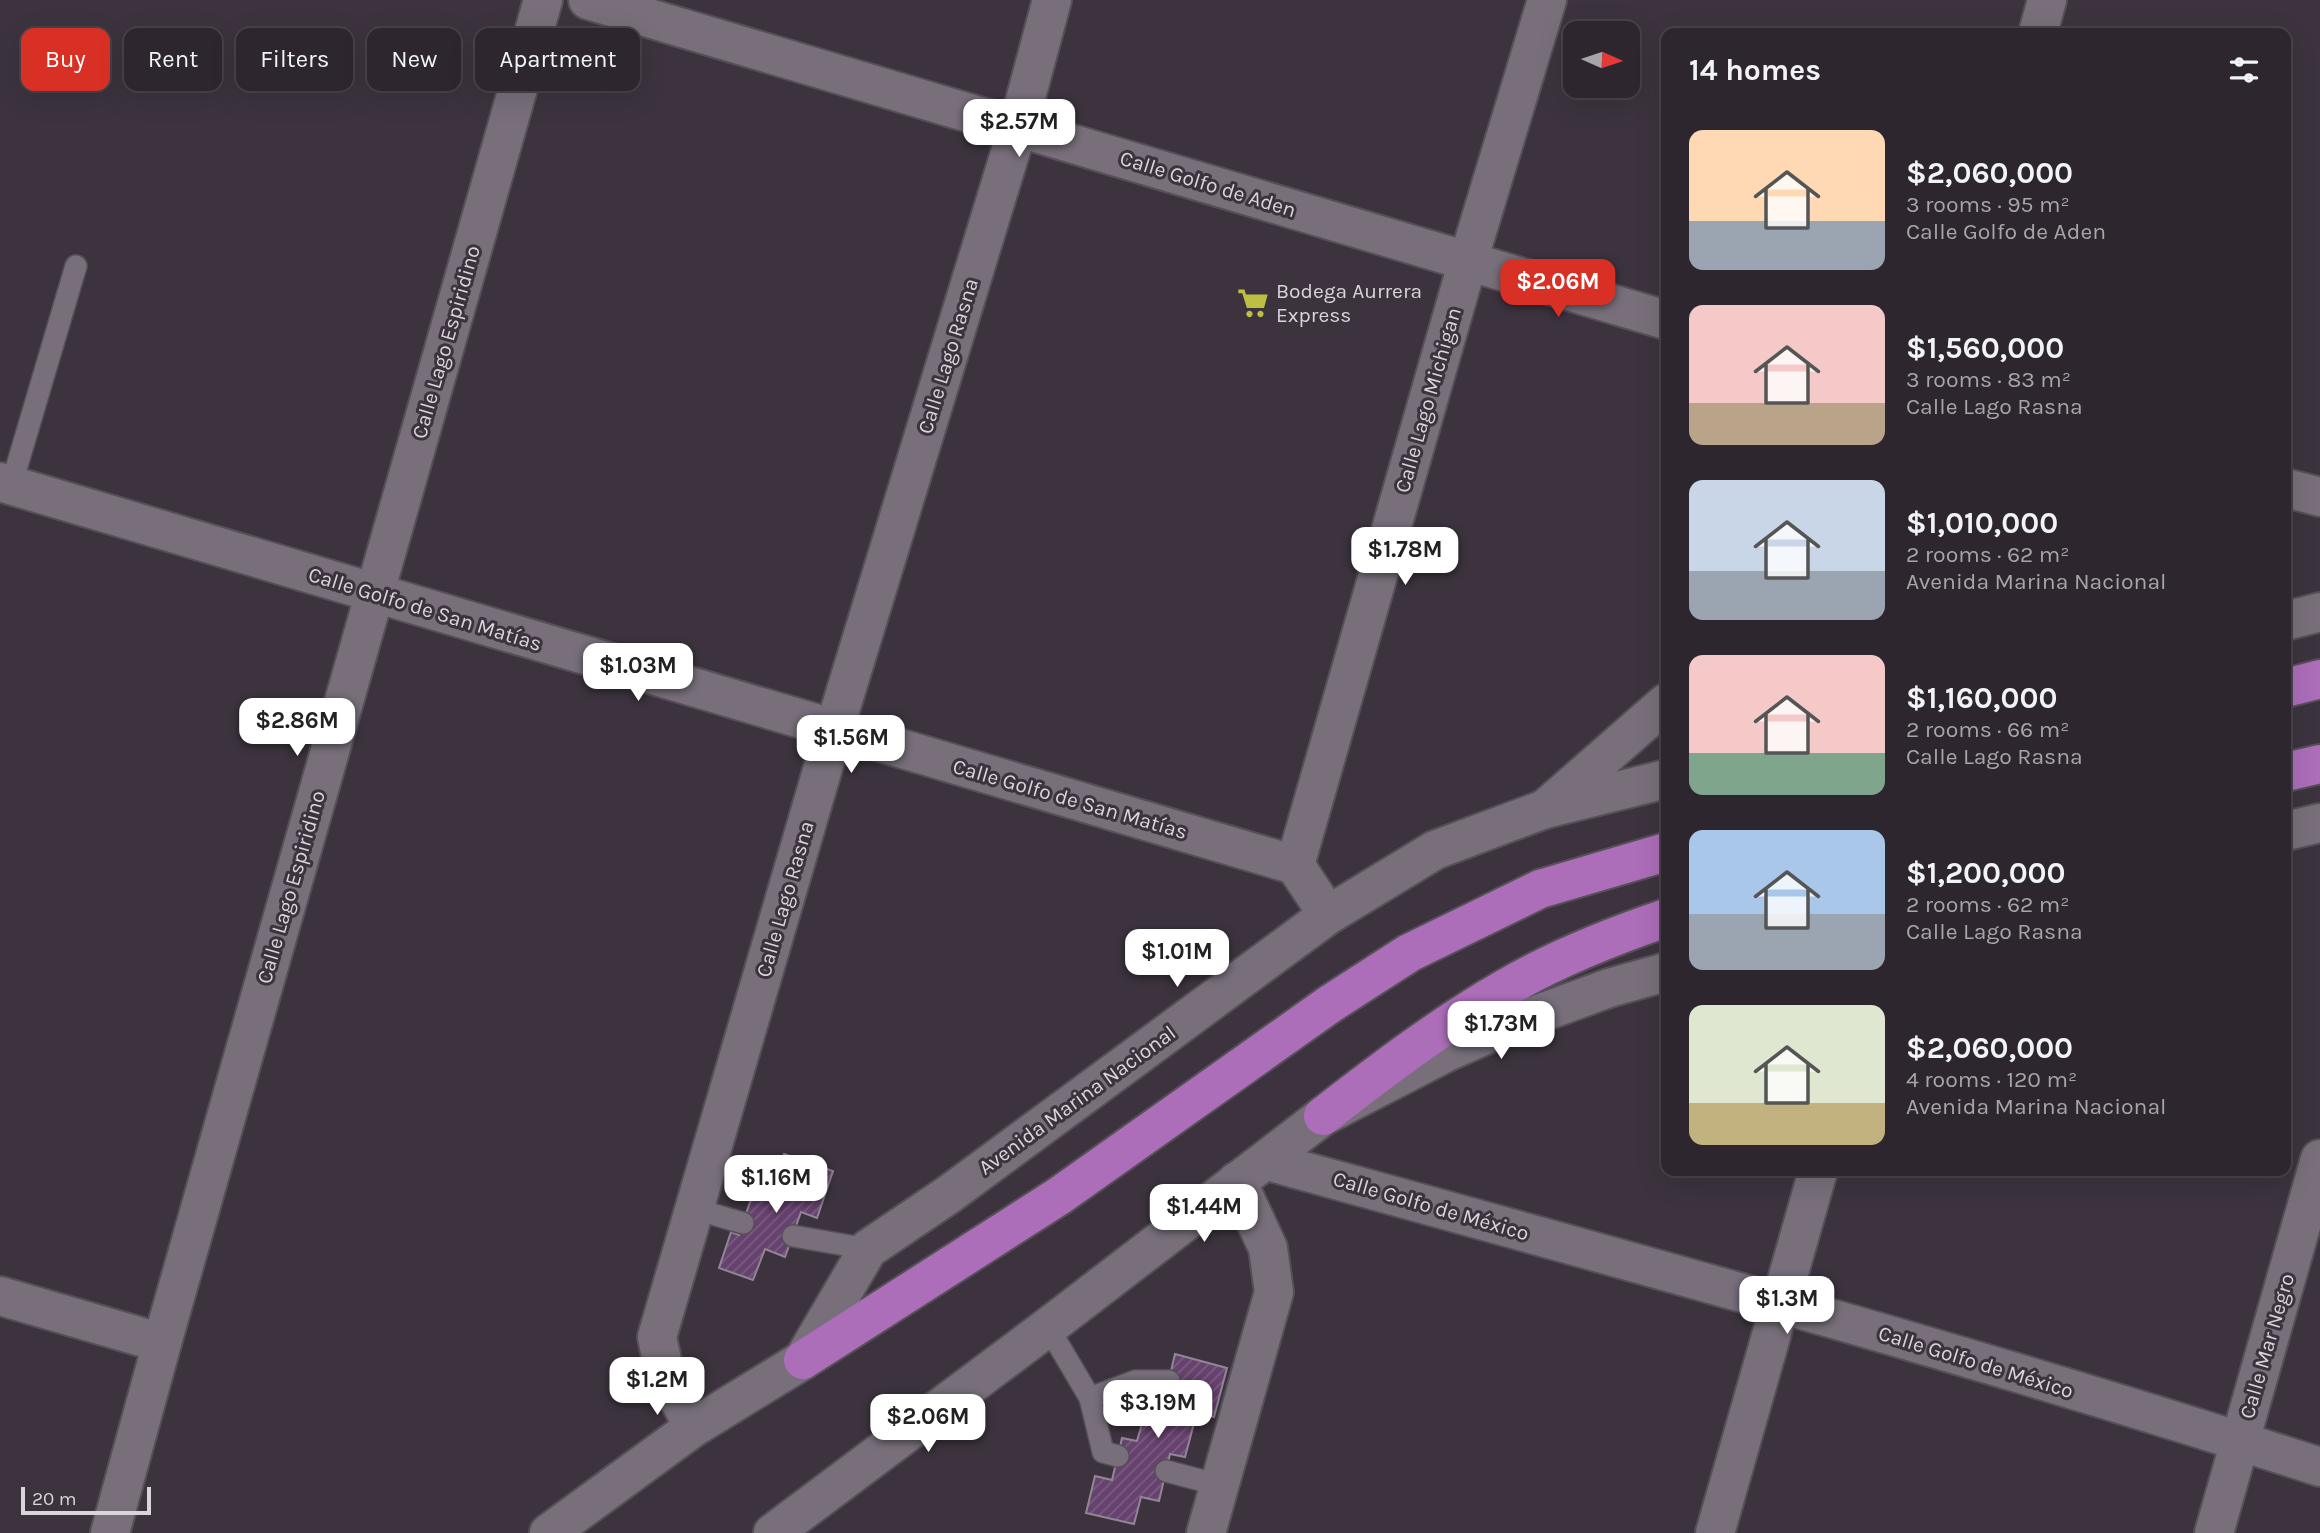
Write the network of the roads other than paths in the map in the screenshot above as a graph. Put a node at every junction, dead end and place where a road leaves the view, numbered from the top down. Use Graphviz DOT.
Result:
graph roads {
  1 [pos="542,0"];
  2 [pos="588,0"];
  3 [pos="1052,0"];
  4 [pos="1547,0"];
  5 [pos="2047,0"];
  6 [pos="2039,28"];
  7 [pos="1018,127"];
  8 [pos="1468,261"];
  9 [pos="76,266"];
  10 [pos="1661,319"];
  11 [pos="5,484"];
  12 [pos="2291,489"];
  13 [pos="2320,497"];
  14 [pos="374,594"];
  15 [pos="2320,612"];
  16 [pos="2291,620"];
  17 [pos="2320,679"];
  18 [pos="2291,687"];
  19 [pos="1661,707"];
  20 [pos="834,730"];
  21 [pos="2320,764"];
  22 [pos="2291,771"];
  23 [pos="1661,780"];
  24 [pos="1545,809"];
  25 [pos="2320,823"];
  26 [pos="2291,830"];
  27 [pos="1661,853"];
  28 [pos="1294,865"];
  29 [pos="1328,915"];
  30 [pos="1661,920"];
  31 [pos="1661,973"];
  32 [pos="1323,1115"];
  33 [pos="2320,1159"];
  34 [pos="1252,1171"];
  35 [pos="1817,1176"];
  36 [pos="695,1209"];
  37 [pos="743,1223"];
  38 [pos="793,1236"];
  39 [pos="868,1249"];
  40 [pos="0,1296"];
  41 [pos="1781,1303"];
  42 [pos="1048,1327"];
  43 [pos="162,1343"];
  44 [pos="803,1360"];
  45 [pos="1169,1381"];
  46 [pos="1090,1398"];
  47 [pos="694,1427"];
  48 [pos="2240,1441"];
  49 [pos="1118,1456"];
  50 [pos="2320,1467"];
  51 [pos="1166,1471"];
  52 [pos="1219,1485"];
  53 [pos="110,1533"];
  54 [pos="549,1533"];
  55 [pos="773,1533"];
  56 [pos="1206,1533"];
  57 [pos="1715,1533"];
  58 [pos="2214,1533"];
  1 -- 14 [label="street, Calle Lago Espiridino"];
  2 -- 7 [label="street, Calle Golfo de Aden"];
  3 -- 7 [label="street, Calle Lago Rasna"];
  4 -- 8 [label="street, Calle Lago Michigan"];
  5 -- 6 [label="street"];
  7 -- 8 [label="street, Calle Golfo de Aden"];
  7 -- 20 [label="street, Calle Lago Rasna"];
  8 -- 10 [label="street, Calle Golfo de Aden"];
  8 -- 28 [label="street, Calle Lago Michigan"];
  9 -- 11 [label="lane"];
  11 -- 14 [label="street, Calle Golfo de San Matías"];
  12 -- 13 [label="street"];
  14 -- 20 [label="street, Calle Golfo de San Matías"];
  14 -- 43 [label="street, Calle Lago Espiridino"];
  15 -- 16 [label="street"];
  17 -- 18 [label="highway"];
  19 -- 24 [label="street"];
  20 -- 28 [label="street, Calle Golfo de San Matías"];
  20 -- 36 [label="street, Calle Lago Rasna"];
  21 -- 22 [label="highway"];
  23 -- 24 [label="street, Avenida Marina Nacional"];
  24 -- 29 [label="street, Avenida Marina Nacional"];
  25 -- 26 [label="street"];
  27 -- 44 [label="highway, Avenida Marina Nacional"];
  28 -- 29 [label="street"];
  29 -- 39 [label="street, Avenida Marina Nacional"];
  30 -- 32 [label="highway"];
  31 -- 32 [label="street"];
  32 -- 34 [label="street"];
  33 -- 48 [label="street, Calle Mar Negro"];
  34 -- 41 [label="street, Calle Golfo de México"];
  34 -- 42 [label="street"];
  34 -- 52 [label="street"];
  35 -- 41 [label="street"];
  36 -- 37 [label="lane"];
  36 -- 47 [label="street, Calle Lago Rasna"];
  38 -- 39 [label="lane"];
  39 -- 44 [label="street, Avenida Marina Nacional"];
  40 -- 43 [label="street"];
  41 -- 48 [label="street, Calle Golfo de México"];
  41 -- 57 [label="street"];
  42 -- 46 [label="lane"];
  42 -- 55 [label="street"];
  43 -- 53 [label="street, Calle Lago Espiridino"];
  44 -- 47 [label="street, Avenida Marina Nacional"];
  45 -- 46 [label="lane"];
  46 -- 49 [label="lane"];
  47 -- 54 [label="street, Avenida Marina Nacional"];
  48 -- 50 [label="street, Calle Golfo de México"];
  48 -- 58 [label="street, Calle Mar Negro"];
  51 -- 52 [label="lane"];
  52 -- 56 [label="street"];
}
